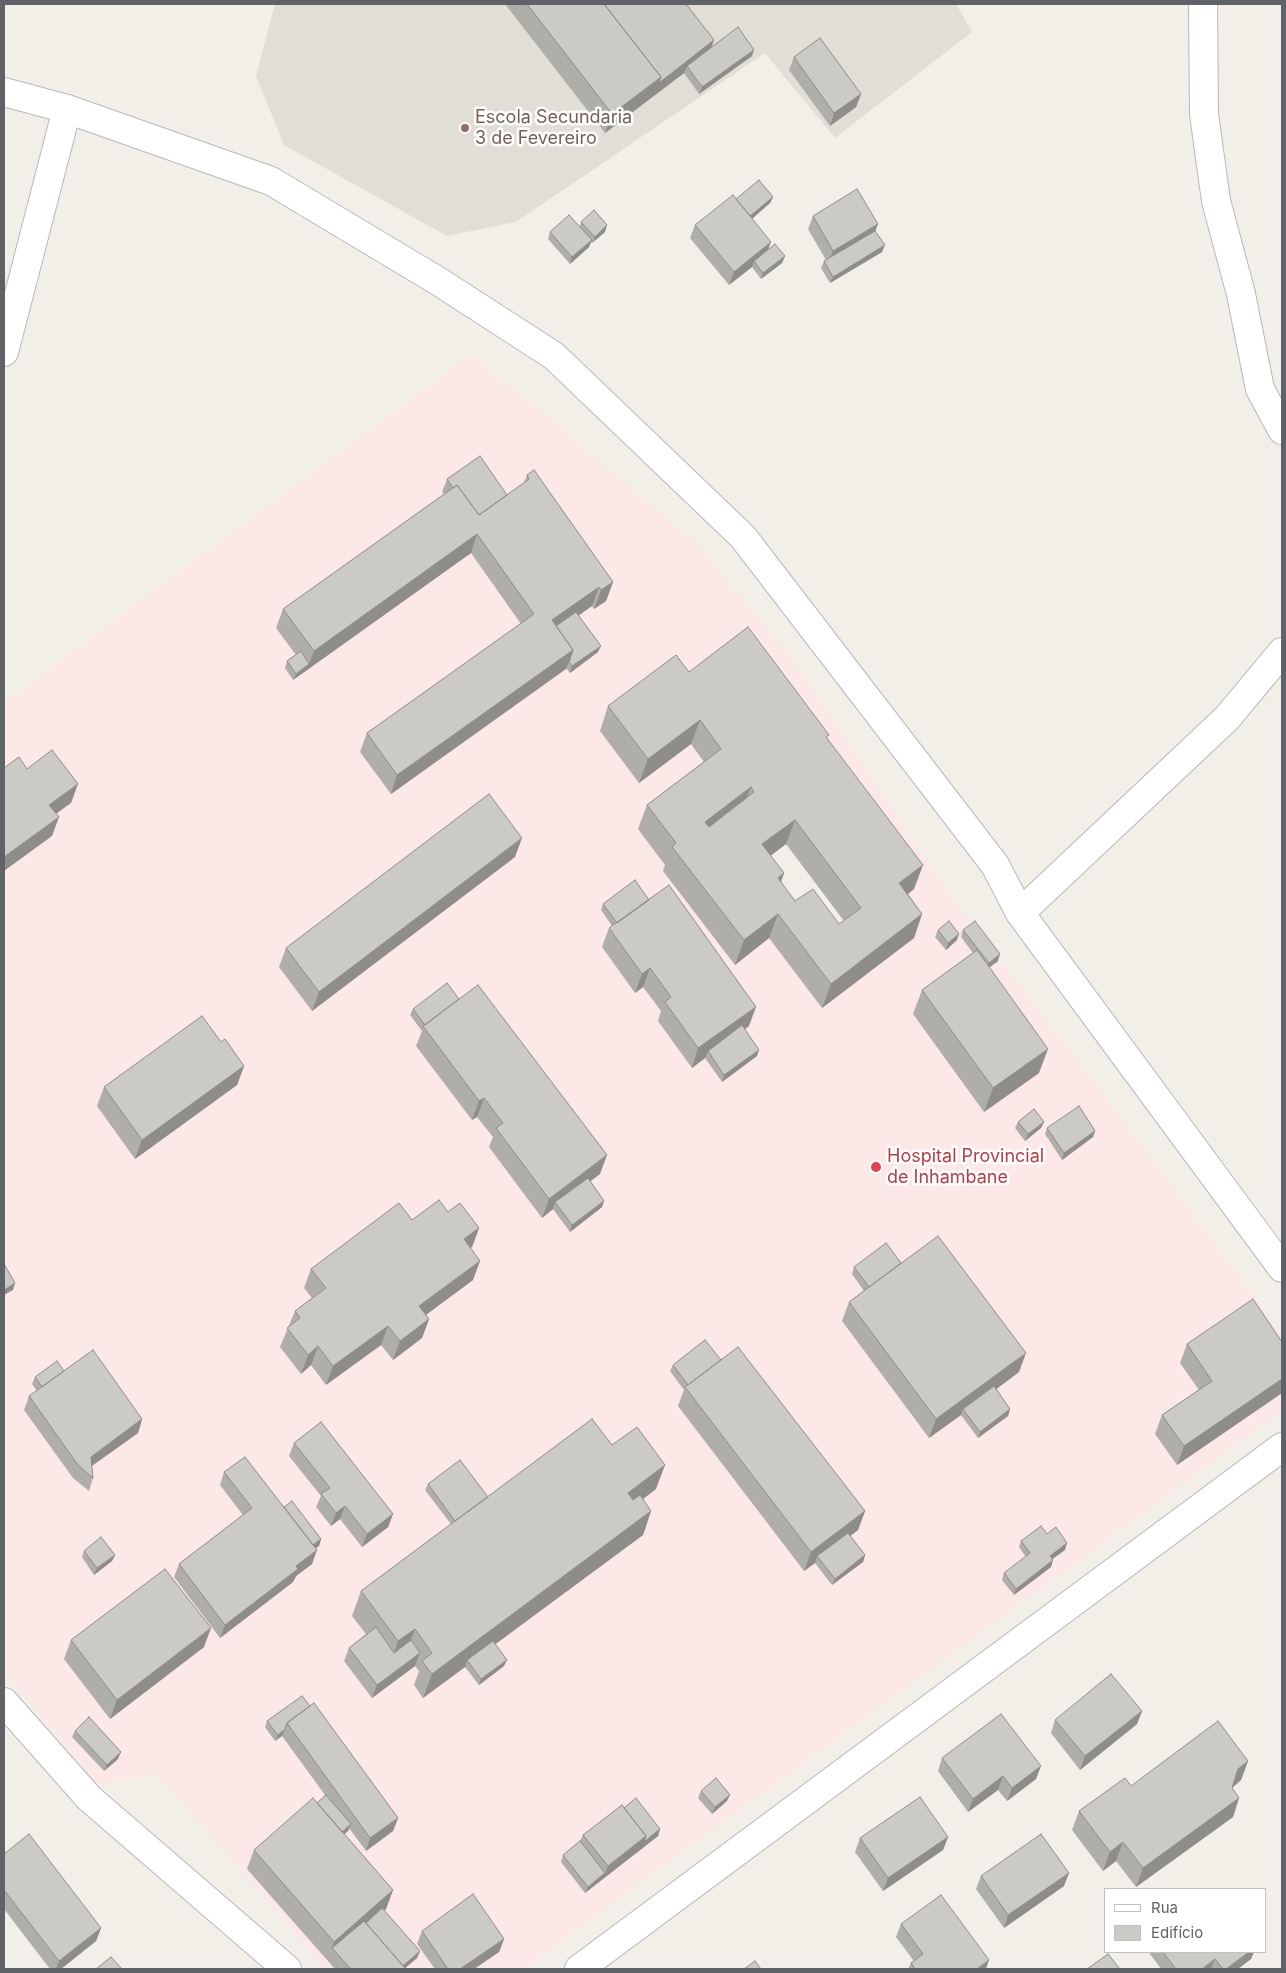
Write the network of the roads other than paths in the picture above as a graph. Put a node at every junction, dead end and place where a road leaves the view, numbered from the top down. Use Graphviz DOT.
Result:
graph roads {
  1 [pos="1203,4"];
  2 [pos="4,92"];
  3 [pos="67,109"];
  4 [pos="4,352"];
  5 [pos="1282,430"];
  6 [pos="1282,652"];
  7 [pos="1020,912"];
  8 [pos="1282,1268"];
  9 [pos="1282,1447"];
  10 [pos="5,1704"];
  11 [pos="287,1969"];
  12 [pos="579,1969"];
  1 -- 5 [label="street"];
  2 -- 3 [label="street"];
  3 -- 4 [label="street"];
  3 -- 7 [label="street"];
  6 -- 7 [label="street"];
  7 -- 8 [label="street"];
  9 -- 12 [label="street"];
  10 -- 11 [label="street"];
}
